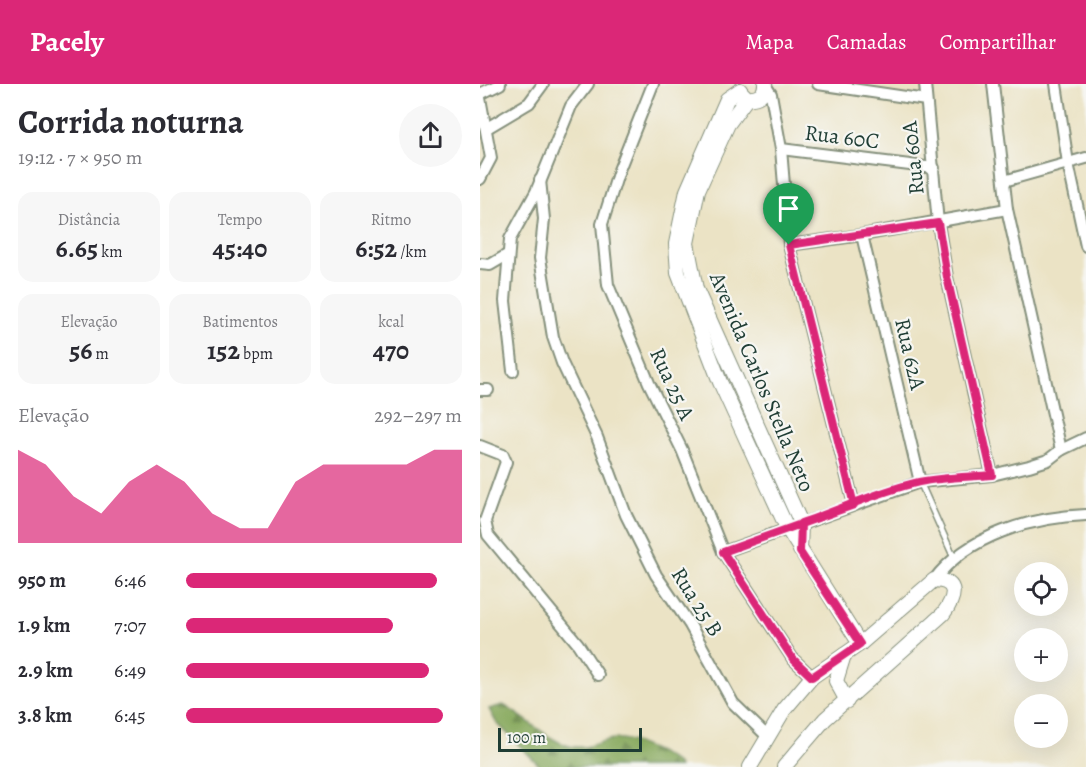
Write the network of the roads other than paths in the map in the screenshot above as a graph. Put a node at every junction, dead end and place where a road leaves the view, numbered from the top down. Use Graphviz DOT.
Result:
graph roads {
  1 [pos="500,84"];
  2 [pos="543,84"];
  3 [pos="588,84"];
  4 [pos="653,84"];
  5 [pos="818,84"];
  6 [pos="925,84"];
  7 [pos="993,84"];
  8 [pos="1056,84"];
  9 [pos="765,85"];
  10 [pos="832,86"];
  11 [pos="742,90"];
  12 [pos="480,96"];
  13 [pos="926,100"];
  14 [pos="772,110"];
  15 [pos="487,128"];
  16 [pos="781,149"];
  17 [pos="1086,158"];
  18 [pos="1068,163"];
  19 [pos="934,168"];
  20 [pos="480,178"];
  21 [pos="540,180"];
  22 [pos="1004,181"];
  23 [pos="1007,209"];
  24 [pos="938,223"];
  25 [pos="862,235"];
  26 [pos="789,245"];
  27 [pos="1086,246"];
  28 [pos="507,255"];
  29 [pos="480,264"];
  30 [pos="513,372"];
  31 [pos="1086,438"];
  32 [pos="480,446"];
  33 [pos="1061,450"];
  34 [pos="992,475"];
  35 [pos="920,482"];
  36 [pos="854,505"];
  37 [pos="1086,515"];
  38 [pos="801,523"];
  39 [pos="482,528"];
  40 [pos="787,528"];
  41 [pos="723,552"];
  42 [pos="800,552"];
  43 [pos="954,558"];
  44 [pos="934,580"];
  45 [pos="860,644"];
  46 [pos="844,655"];
  47 [pos="598,675"];
  48 [pos="812,677"];
  49 [pos="847,701"];
  50 [pos="767,736"];
  51 [pos="750,767"];
  52 [pos="784,767"];
  1 -- 12 [label="street"];
  2 -- 15 [label="street"];
  3 -- 21 [label="street"];
  4 -- 41 [label="street, Rua 25 A"];
  5 -- 10 [label="street"];
  6 -- 13 [label="street, Rua 60A"];
  7 -- 22 [label="street"];
  8 -- 18 [label="street"];
  9 -- 11 [label="street"];
  9 -- 14 [label="street"];
  10 -- 13 [label="street"];
  11 -- 14 [label="street"];
  11 -- 38 [label="street, Avenida Carlos Stella Neto"];
  11 -- 40 [label="street"];
  12 -- 15 [label="street"];
  13 -- 19 [label="street, Rua 60A"];
  14 -- 16 [label="street"];
  15 -- 20 [label="street"];
  16 -- 19 [label="street, Rua 60C"];
  16 -- 26 [label="street"];
  17 -- 18 [label="street"];
  18 -- 22 [label="street"];
  18 -- 27 [label="street"];
  19 -- 24 [label="street, Rua 60A"];
  21 -- 28 [label="street"];
  21 -- 50 [label="street, Rua 25 B"];
  22 -- 23 [label="street"];
  23 -- 24 [label="street"];
  23 -- 33 [label="street"];
  24 -- 25 [label="street"];
  24 -- 34 [label="street, Rua 60A"];
  25 -- 26 [label="street"];
  25 -- 35 [label="street, Rua 62A"];
  26 -- 36 [label="street"];
  28 -- 29 [label="street"];
  28 -- 30 [label="street"];
  31 -- 33 [label="street"];
  32 -- 39 [label="street"];
  33 -- 34 [label="street"];
  34 -- 35 [label="street"];
  35 -- 36 [label="street"];
  35 -- 43 [label="lane"];
  36 -- 38 [label="street"];
  37 -- 43 [label="street"];
  38 -- 40 [label="street"];
  38 -- 42 [label="street, Avenida Carlos Stella Neto"];
  39 -- 47 [label="street"];
  40 -- 41 [label="street"];
  40 -- 42 [label="street"];
  41 -- 48 [label="street, Rua 25 A"];
  42 -- 45 [label="street"];
  43 -- 44 [label="street"];
  44 -- 45 [label="street"];
  44 -- 49 [label="street"];
  45 -- 46 [label="street"];
  46 -- 48 [label="street"];
  46 -- 49 [label="street"];
  48 -- 50 [label="street"];
  49 -- 52 [label="street"];
  50 -- 51 [label="street"];
}
